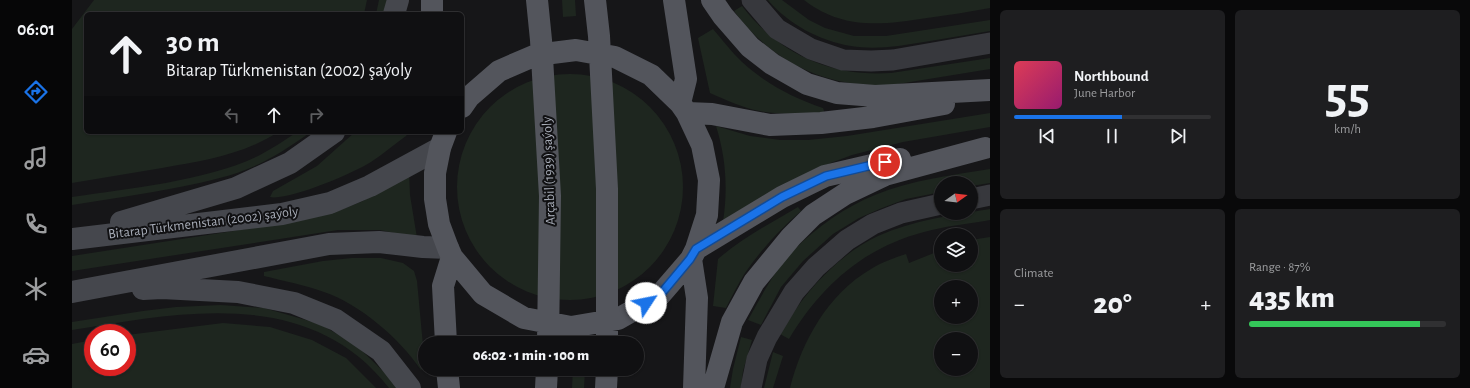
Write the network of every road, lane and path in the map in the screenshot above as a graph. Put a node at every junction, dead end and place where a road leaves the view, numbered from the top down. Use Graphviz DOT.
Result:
graph roads {
  1 [pos="398,0"];
  2 [pos="432,0"];
  3 [pos="537,0"];
  4 [pos="595,0"];
  5 [pos="674,0"];
  6 [pos="712,0"];
  7 [pos="752,0"];
  8 [pos="395,12"];
  9 [pos="432,12"];
  10 [pos="990,43"];
  11 [pos="990,90"];
  12 [pos="990,95"];
  13 [pos="464,104"];
  14 [pos="683,108"];
  15 [pos="331,134"];
  16 [pos="443,140"];
  17 [pos="987,148"];
  18 [pos="990,195"];
  19 [pos="978,198"];
  20 [pos="934,206"];
  21 [pos="72,235"];
  22 [pos="72,239"];
  23 [pos="450,252"];
  24 [pos="693,254"];
  25 [pos="72,293"];
  26 [pos="446,336"];
  27 [pos="548,336"];
  28 [pos="607,336"];
  29 [pos="448,376"];
  30 [pos="547,376"];
  31 [pos="607,376"];
  32 [pos="410,388"];
  33 [pos="449,388"];
  34 [pos="546,388"];
  35 [pos="606,388"];
  36 [pos="694,388"];
  37 [pos="713,388"];
  38 [pos="751,388"];
  1 -- 8 [label="main road"];
  2 -- 9 [label="main road"];
  3 -- 27 [label="main road, Arçabil (1939) şaýoly"];
  4 -- 28 [label="main road"];
  5 -- 14 [label="main road"];
  6 -- 11 [label="main road"];
  7 -- 10 [label="street"];
  12 -- 14 [label="main road"];
  13 -- 14 [label="main road"];
  14 -- 24 [label="main road"];
  15 -- 21 [label="main road"];
  16 -- 22 [label="main road, Bitarap Türkmenistan (2002) şaýoly"];
  16 -- 23 [label="main road"];
  17 -- 24 [label="main road"];
  17 -- 37 [label="main road"];
  18 -- 19 [label="street"];
  20 -- 38 [label="street"];
  23 -- 24 [label="main road"];
  23 -- 25 [label="main road"];
  23 -- 26 [label="main road"];
  24 -- 36 [label="main road"];
  25 -- 32 [label="main road"];
  29 -- 33 [label="main road"];
  30 -- 34 [label="main road"];
  31 -- 35 [label="main road"];
}
